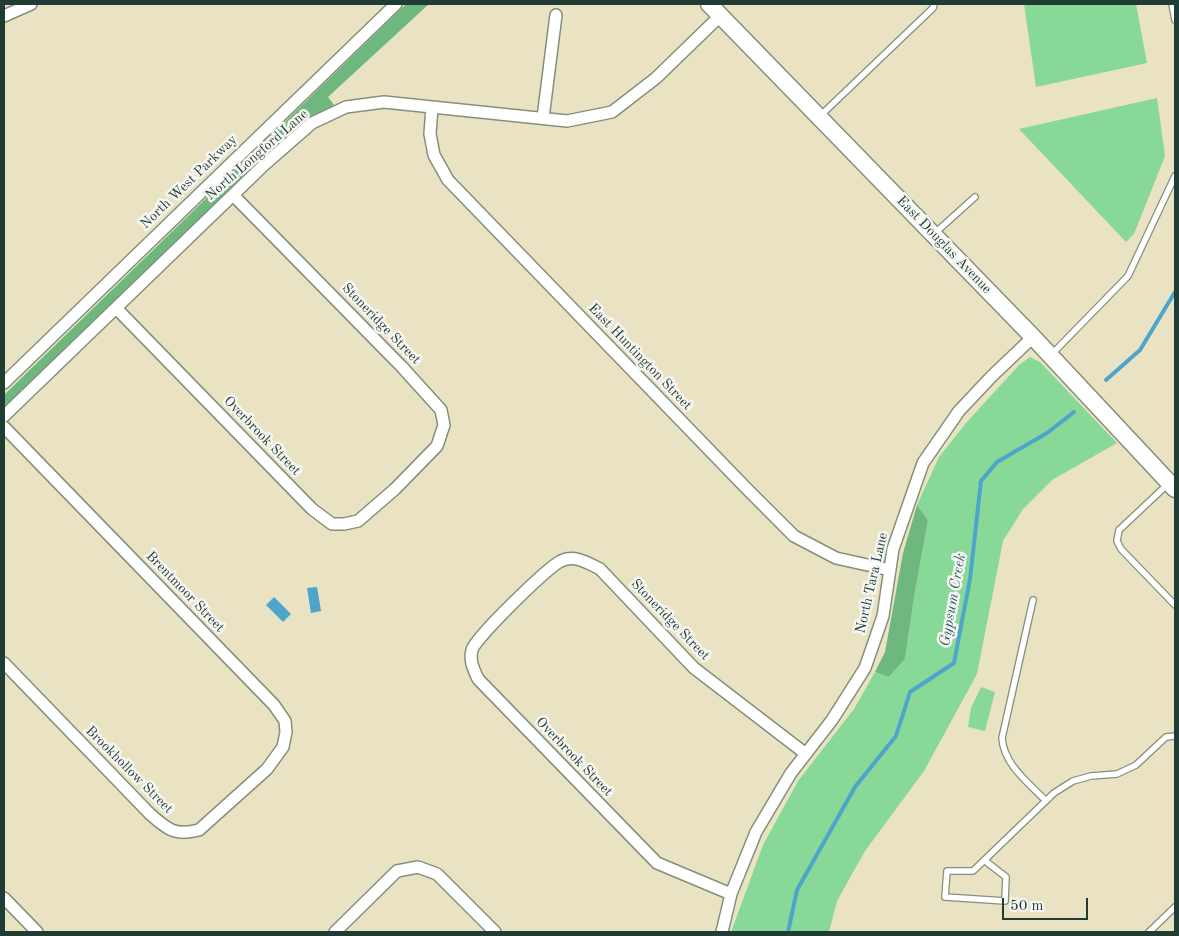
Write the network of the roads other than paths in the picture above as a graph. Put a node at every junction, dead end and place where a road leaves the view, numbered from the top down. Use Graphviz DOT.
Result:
graph roads {
  1 [pos="31,4"];
  2 [pos="396,4"];
  3 [pos="934,4"];
  4 [pos="1172,4"];
  5 [pos="715,10"];
  6 [pos="556,15"];
  7 [pos="4,16"];
  8 [pos="1175,20"];
  9 [pos="432,107"];
  10 [pos="819,117"];
  11 [pos="543,118"];
  12 [pos="1175,176"];
  13 [pos="233,194"];
  14 [pos="975,197"];
  15 [pos="934,234"];
  16 [pos="116,308"];
  17 [pos="1033,337"];
  18 [pos="1050,355"];
  19 [pos="4,382"];
  20 [pos="4,416"];
  21 [pos="4,426"];
  22 [pos="399,484"];
  23 [pos="1173,484"];
  24 [pos="890,570"];
  25 [pos="1033,600"];
  26 [pos="512,604"];
  27 [pos="1175,605"];
  28 [pos="4,662"];
  29 [pos="1175,736"];
  30 [pos="806,754"];
  31 [pos="246,788"];
  32 [pos="1046,801"];
  33 [pos="984,860"];
  34 [pos="731,894"];
  35 [pos="4,898"];
  36 [pos="1175,907"];
  37 [pos="36,932"];
  38 [pos="335,932"];
  39 [pos="495,932"];
  40 [pos="722,932"];
  41 [pos="1149,932"];
  1 -- 7 [label="street"];
  2 -- 19 [label="street, North West Parkway"];
  3 -- 10 [label="lane"];
  4 -- 8 [label="lane"];
  5 -- 10 [label="street, East Douglas Avenue"];
  5 -- 11 [label="street, North Longford Lane"];
  6 -- 11 [label="street"];
  9 -- 11 [label="street, North Longford Lane"];
  9 -- 13 [label="street, North Longford Lane"];
  9 -- 24 [label="street, East Huntington Street"];
  10 -- 15 [label="street, East Douglas Avenue"];
  12 -- 18 [label="lane"];
  13 -- 16 [label="street, North Longford Lane"];
  13 -- 22 [label="street, Stoneridge Street"];
  14 -- 15 [label="lane"];
  15 -- 17 [label="street, East Douglas Avenue"];
  16 -- 20 [label="street, North Longford Lane"];
  16 -- 22 [label="street, Overbrook Street"];
  17 -- 18 [label="street, East Douglas Avenue"];
  17 -- 24 [label="street, North Tara Lane"];
  18 -- 23 [label="street, East Douglas Avenue"];
  21 -- 31 [label="street, Brentmoor Street"];
  23 -- 27 [label="lane"];
  24 -- 30 [label="street, North Tara Lane"];
  25 -- 32 [label="lane"];
  26 -- 30 [label="street, Stoneridge Street"];
  26 -- 34 [label="street, Overbrook Street"];
  28 -- 31 [label="street, Brookhollow Street"];
  29 -- 32 [label="lane"];
  30 -- 34 [label="street, North Tara Lane"];
  32 -- 33 [label="lane"];
  33 -- 33 [label="lane"];
  34 -- 40 [label="street, North Tara Lane"];
  35 -- 37 [label="street"];
  36 -- 41 [label="lane"];
  38 -- 39 [label="street"];
}
